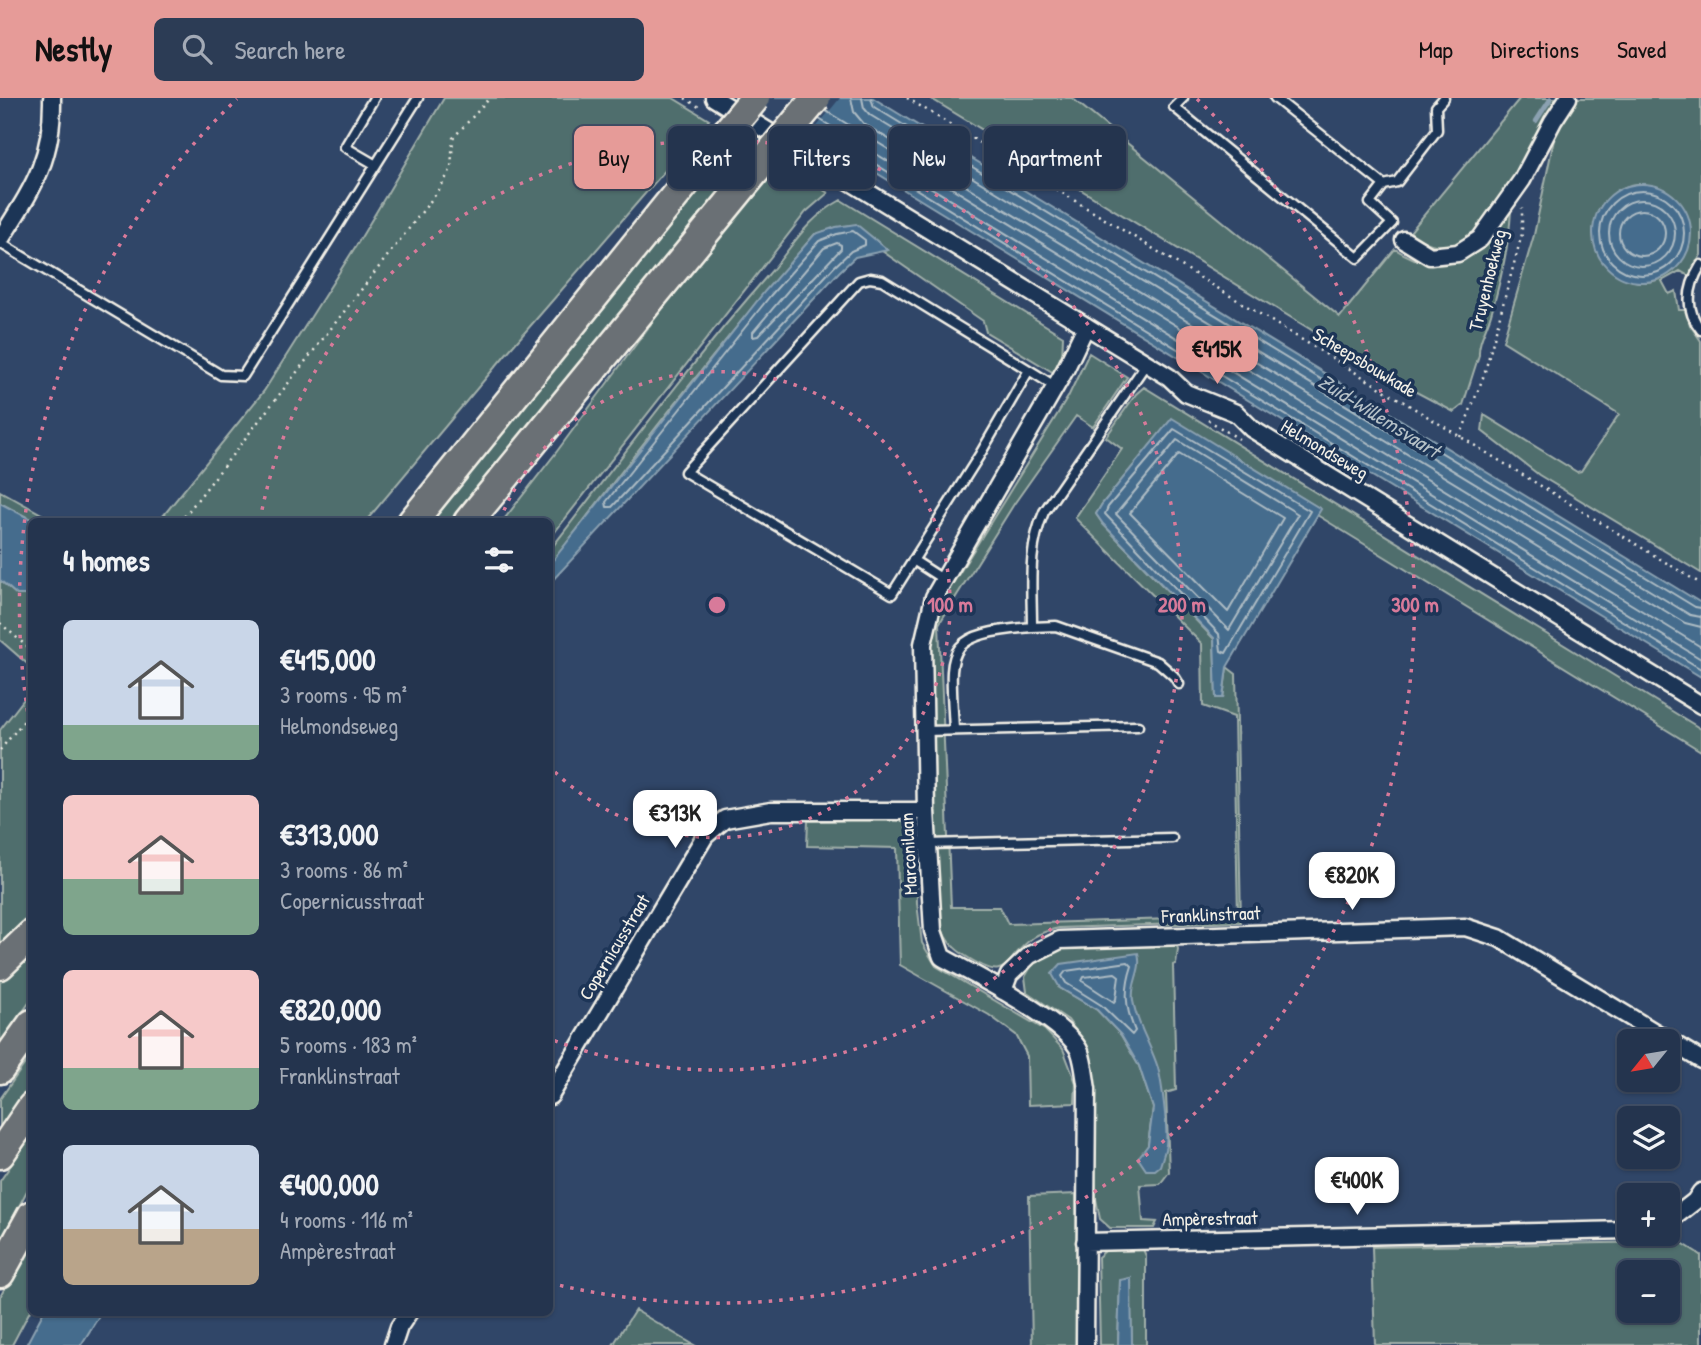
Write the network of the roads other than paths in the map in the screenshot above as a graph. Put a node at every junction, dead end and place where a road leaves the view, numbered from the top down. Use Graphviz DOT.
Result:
graph roads {
  1 [pos="52,98"];
  2 [pos="374,98"];
  3 [pos="418,98"];
  4 [pos="714,98"];
  5 [pos="755,98"];
  6 [pos="816,98"];
  7 [pos="1183,98"];
  8 [pos="1275,98"];
  9 [pos="1444,98"];
  10 [pos="1568,98"];
  11 [pos="376,165"];
  12 [pos="1384,185"];
  13 [pos="1386,228"];
  14 [pos="1404,240"];
  15 [pos="0,242"];
  16 [pos="1701,265"];
  17 [pos="1086,326"];
  18 [pos="1701,330"];
  19 [pos="1146,364"];
  20 [pos="1029,370"];
  21 [pos="1056,387"];
  22 [pos="415,518"];
  23 [pos="471,518"];
  24 [pos="913,560"];
  25 [pos="944,580"];
  26 [pos="1032,627"];
  27 [pos="1179,684"];
  28 [pos="1701,705"];
  29 [pos="1138,726"];
  30 [pos="954,730"];
  31 [pos="925,731"];
  32 [pos="926,811"];
  33 [pos="1172,838"];
  34 [pos="928,844"];
  35 [pos="28,938"];
  36 [pos="0,965"];
  37 [pos="1003,991"];
  38 [pos="28,1030"];
  39 [pos="1701,1060"];
  40 [pos="0,1069"];
  41 [pos="553,1091"];
  42 [pos="28,1113"];
  43 [pos="0,1154"];
  44 [pos="1701,1192"];
  45 [pos="1680,1213"];
  46 [pos="28,1222"];
  47 [pos="1617,1230"];
  48 [pos="1086,1242"];
  49 [pos="0,1273"];
  50 [pos="407,1316"];
  51 [pos="393,1345"];
  52 [pos="1085,1345"];
  1 -- 15 [label="street"];
  2 -- 11 [label="lane"];
  3 -- 11 [label="lane"];
  4 -- 17 [label="street, Helmondseweg"];
  5 -- 22 [label="highway, bridge"];
  6 -- 23 [label="highway, bridge"];
  7 -- 13 [label="lane"];
  8 -- 12 [label="lane"];
  9 -- 12 [label="lane"];
  10 -- 14 [label="street"];
  11 -- 15 [label="lane"];
  12 -- 13 [label="lane"];
  13 -- 14 [label="lane"];
  16 -- 18 [label="lane"];
  17 -- 19 [label="street, Helmondseweg"];
  17 -- 21 [label="street, Marconilaan"];
  19 -- 26 [label="lane"];
  19 -- 28 [label="street, Helmondseweg"];
  20 -- 21 [label="lane"];
  20 -- 24 [label="lane"];
  20 -- 24 [label="lane"];
  21 -- 25 [label="street, Marconilaan"];
  24 -- 25 [label="lane"];
  25 -- 31 [label="street, Marconilaan"];
  26 -- 27 [label="lane"];
  26 -- 30 [label="lane"];
  29 -- 30 [label="lane"];
  30 -- 31 [label="lane"];
  31 -- 32 [label="street, Marconilaan"];
  32 -- 34 [label="street, Marconilaan"];
  32 -- 41 [label="street, Copernicusstraat"];
  33 -- 34 [label="lane"];
  34 -- 37 [label="street, Marconilaan"];
  35 -- 36 [label="highway"];
  37 -- 39 [label="street, Franklinstraat"];
  37 -- 48 [label="street, Marconilaan"];
  38 -- 40 [label="highway"];
  42 -- 43 [label="highway"];
  44 -- 45 [label="street"];
  46 -- 49 [label="highway"];
  47 -- 48 [label="street, Ampèrestraat"];
  48 -- 52 [label="street, Marconilaan"];
  50 -- 51 [label="street"];
}
